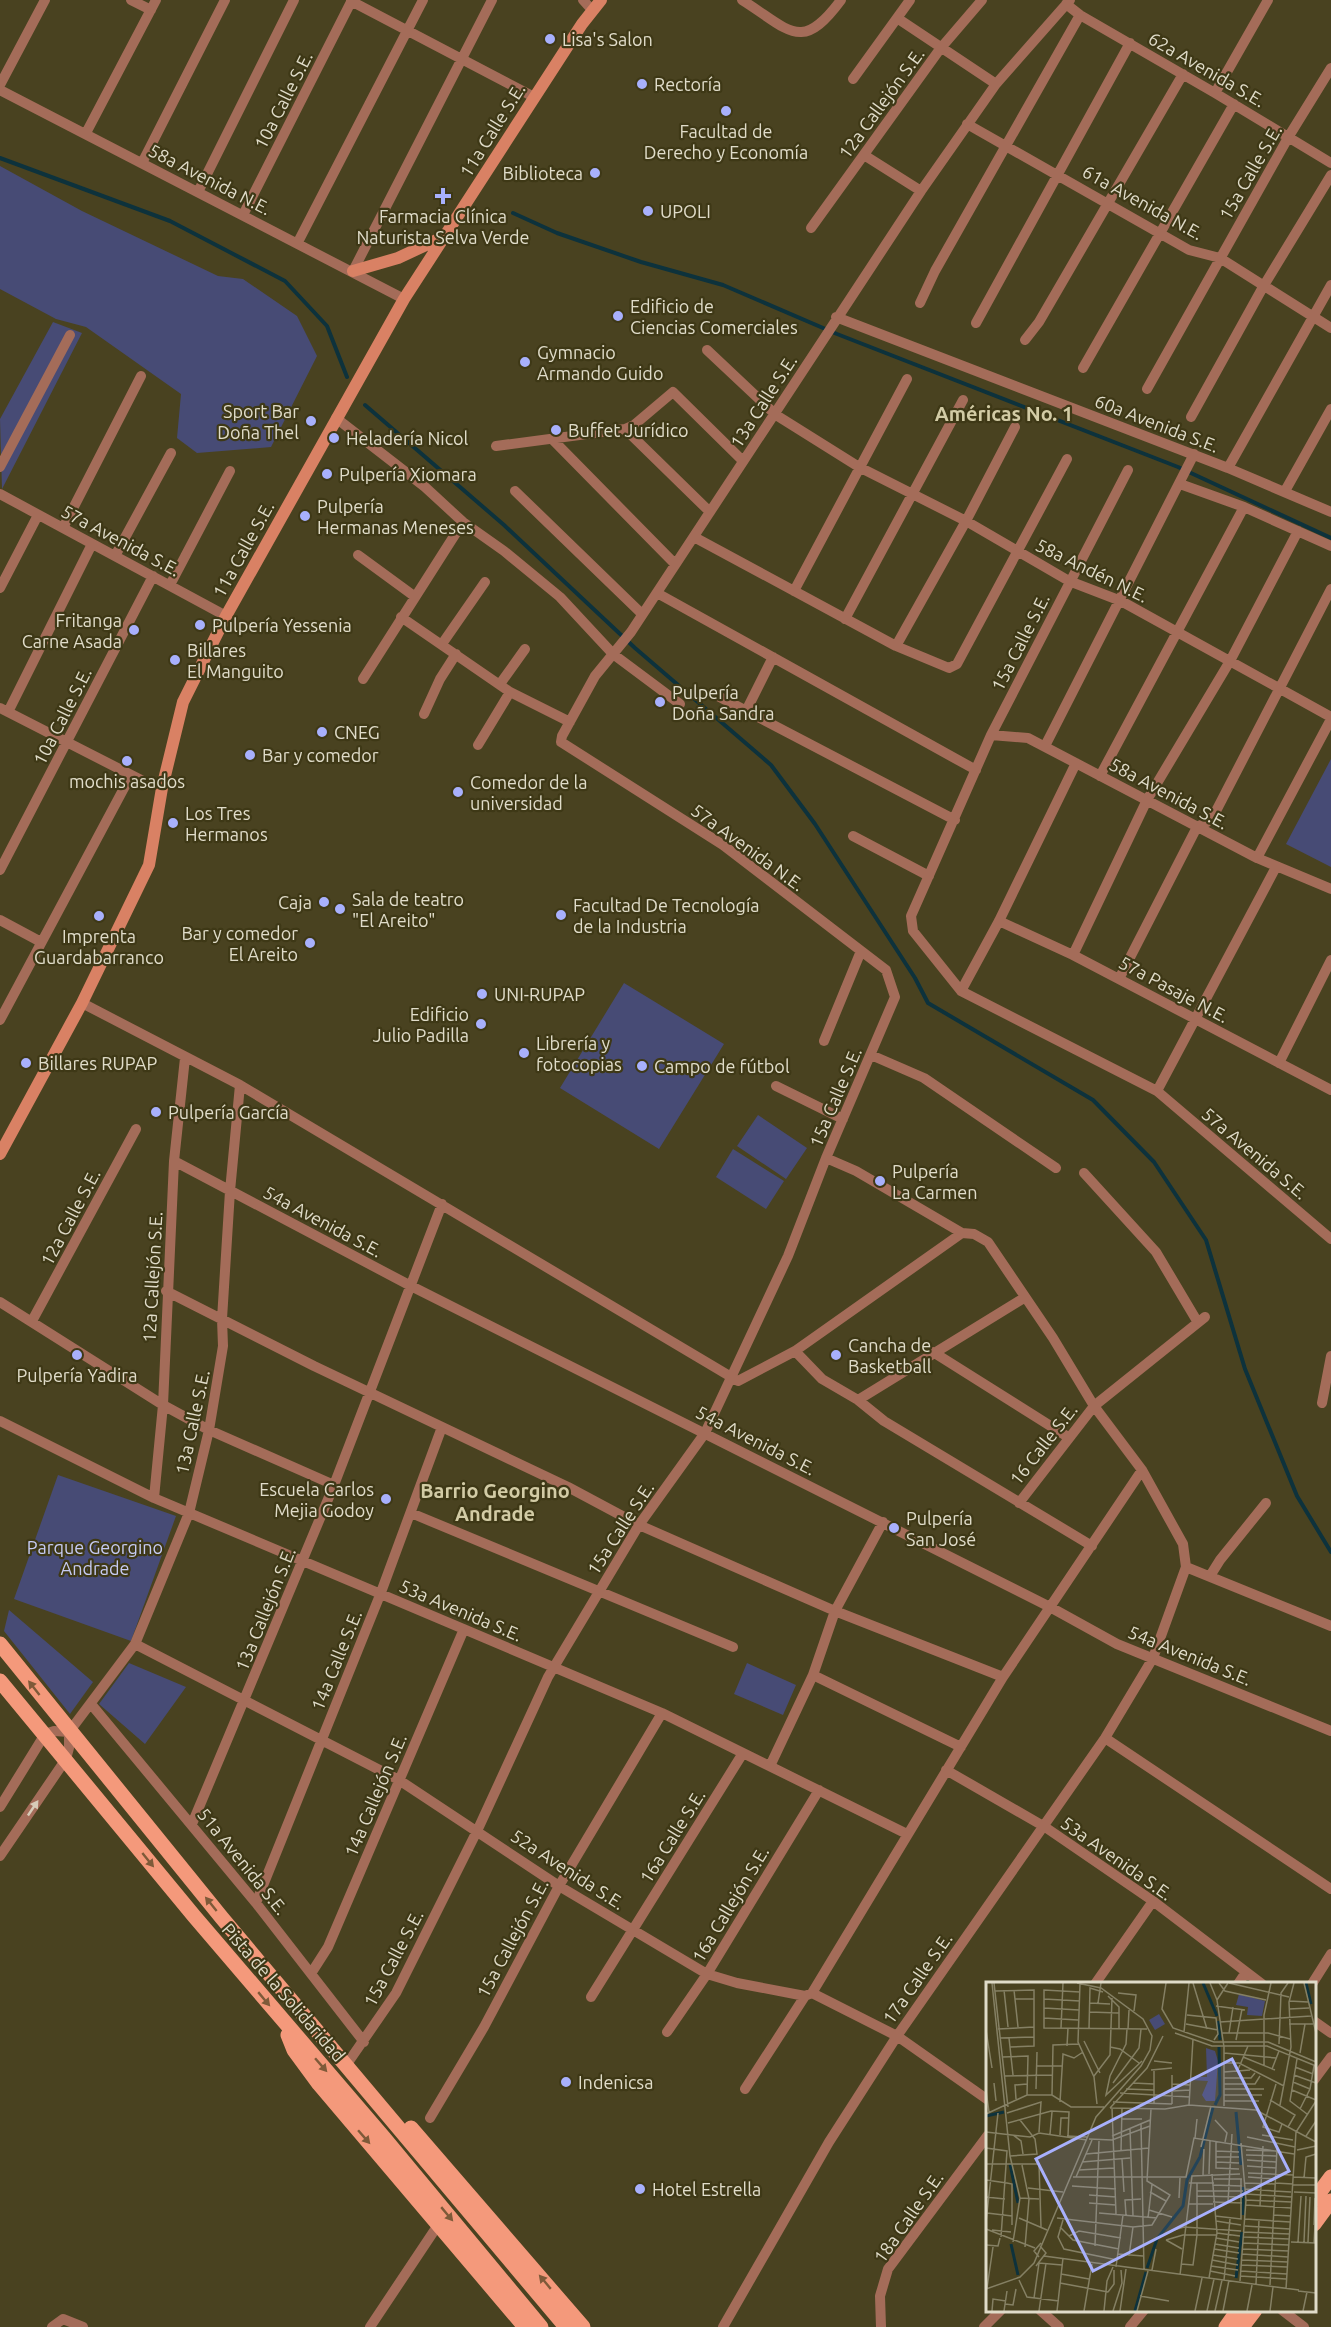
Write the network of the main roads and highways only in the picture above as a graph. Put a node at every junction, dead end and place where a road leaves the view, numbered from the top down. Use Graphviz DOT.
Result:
graph roads {
  1 [pos="0,1644"];
  2 [pos="0,1681"];
  3 [pos="283,2021"];
  4 [pos="370,2093"];
  5 [pos="1331,2177"];
  6 [pos="1316,2197"];
  7 [pos="1331,2201"];
  8 [pos="1316,2221"];
  9 [pos="1237,2312"];
  10 [pos="1253,2312"];
  11 [pos="525,2327"];
  12 [pos="541,2327"];
  13 [pos="566,2327"];
  14 [pos="583,2327"];
  15 [pos="1226,2327"];
  16 [pos="1242,2327"];
  4 -- 1 [label="main road, Pista de la Solidaridad, one-way"];
  2 -- 3 [label="main road, Pista de la Solidaridad, one-way"];
  3 -- 11 [label="main road, one-way"];
  3 -- 12 [label="main road, Pista de la Solidaridad, one-way"];
  4 -- 13 [label="main road, Pista de la Solidaridad"];
  14 -- 4 [label="main road, Pista de la Solidaridad, one-way"];
  5 -- 6 [label="main road"];
  7 -- 8 [label="main road"];
  9 -- 15 [label="main road"];
  10 -- 16 [label="main road"];
}
